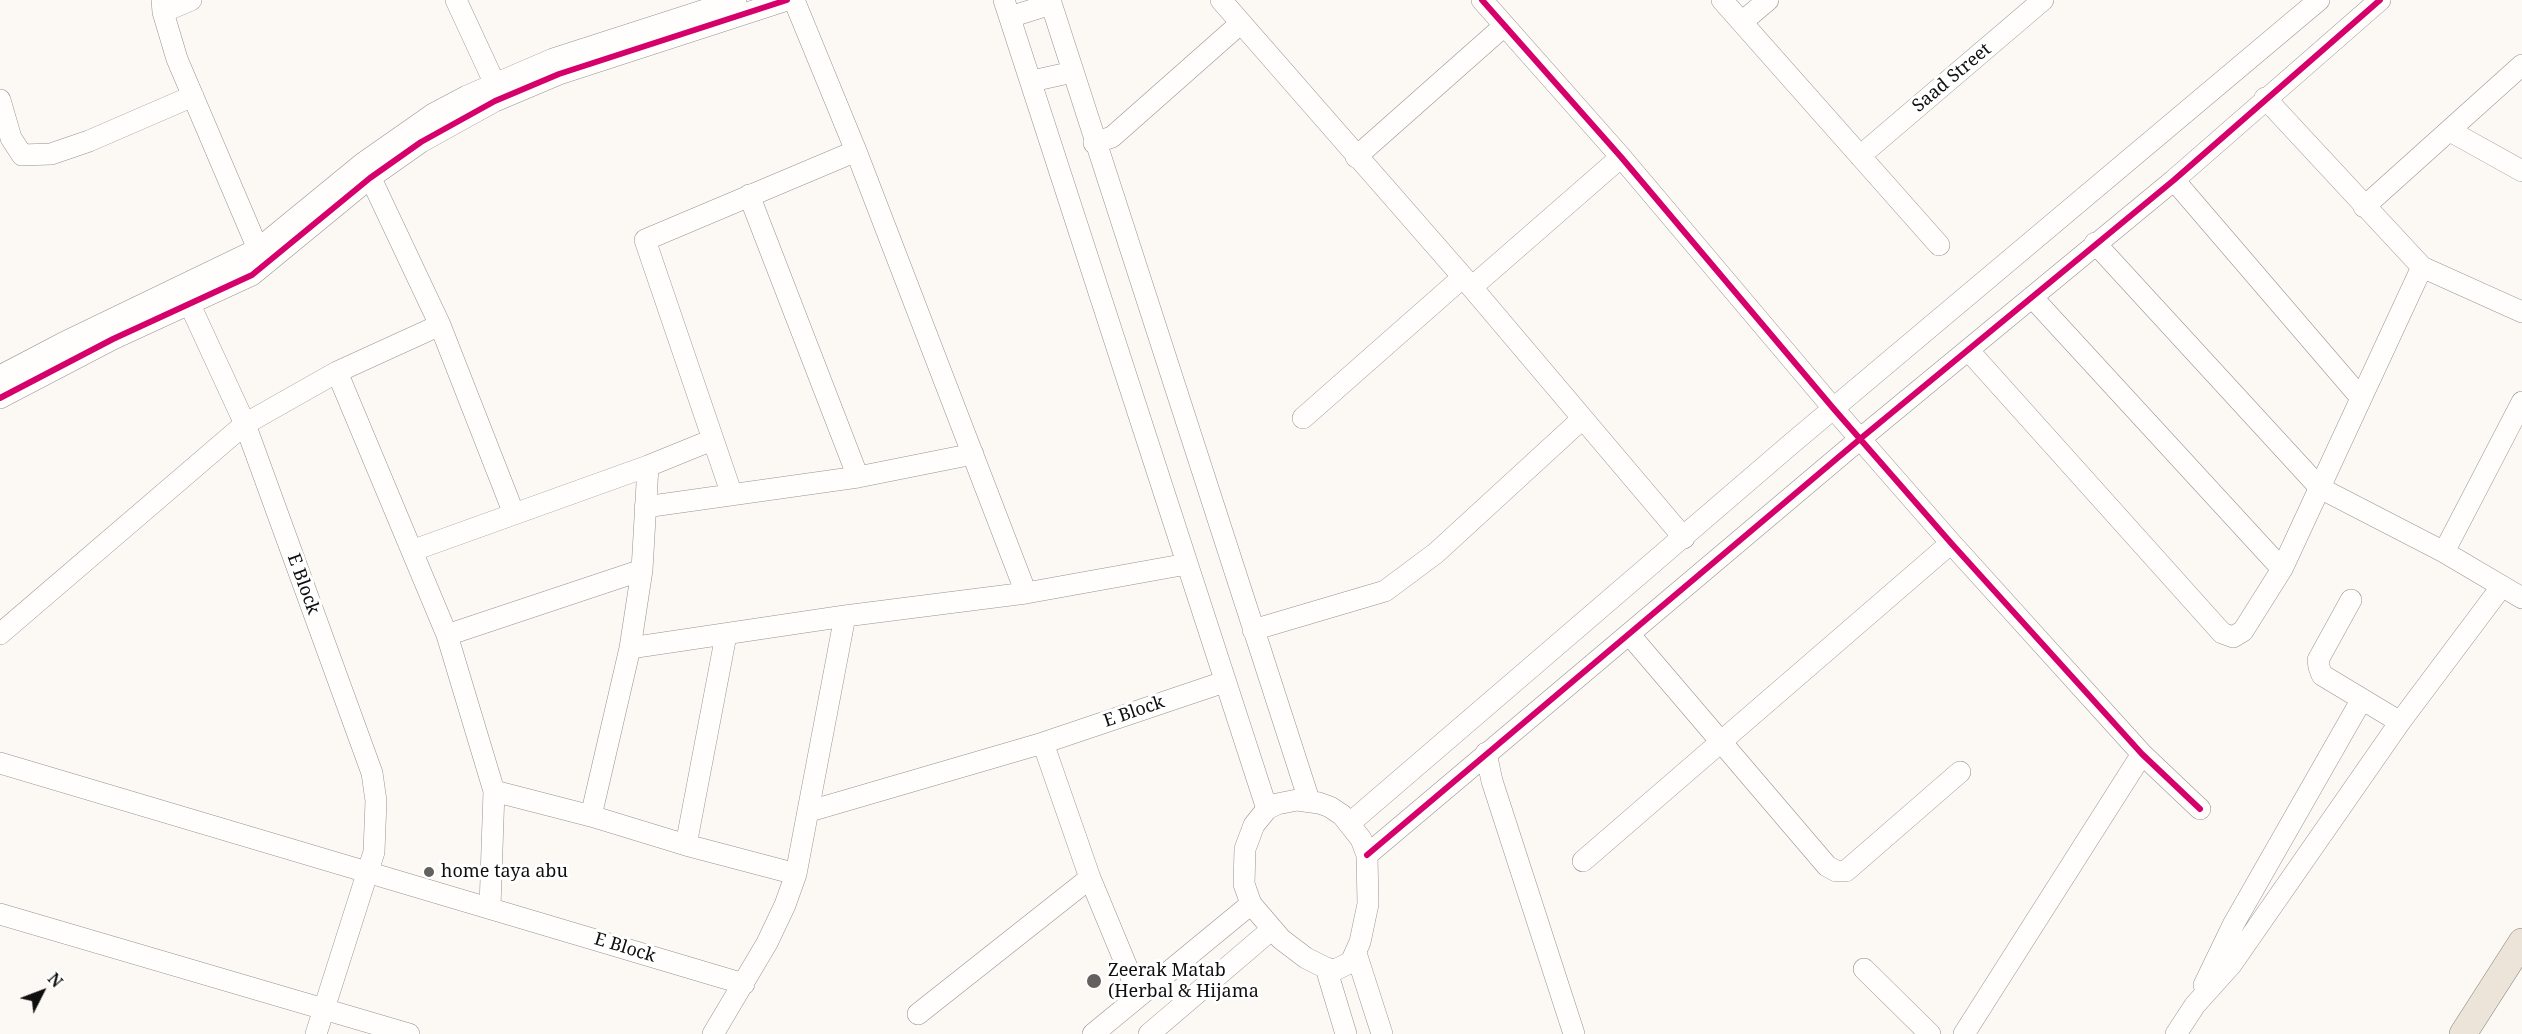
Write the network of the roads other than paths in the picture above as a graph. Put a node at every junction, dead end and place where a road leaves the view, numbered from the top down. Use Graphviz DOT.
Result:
graph roads {
  1 [pos="191,0"];
  2 [pos="456,0"];
  3 [pos="736,0"];
  4 [pos="787,0"];
  5 [pos="794,0"];
  6 [pos="1221,0"];
  7 [pos="1482,0"];
  8 [pos="1722,0"];
  9 [pos="1768,0"];
  10 [pos="2043,0"];
  11 [pos="2319,0"];
  12 [pos="2380,0"];
  13 [pos="1050,2"];
  14 [pos="162,6"];
  15 [pos="1007,8"];
  16 [pos="1742,22"];
  17 [pos="1241,23"];
  18 [pos="1504,26"];
  19 [pos="2522,65"];
  20 [pos="1073,72"];
  21 [pos="1032,81"];
  22 [pos="498,91"];
  23 [pos="193,96"];
  24 [pos="2265,98"];
  25 [pos="0,100"];
  26 [pos="2450,131"];
  27 [pos="1094,143"];
  28 [pos="856,151"];
  29 [pos="1860,156"];
  30 [pos="1356,157"];
  31 [pos="1621,157"];
  32 [pos="367,171"];
  33 [pos="2522,171"];
  34 [pos="2174,180"];
  35 [pos="749,195"];
  36 [pos="2364,207"];
  37 [pos="2095,243"];
  38 [pos="1939,244"];
  39 [pos="263,256"];
  40 [pos="2422,267"];
  41 [pos="1467,282"];
  42 [pos="2032,297"];
  43 [pos="190,305"];
  44 [pos="2522,312"];
  45 [pos="440,325"];
  46 [pos="1969,351"];
  47 [pos="337,372"];
  48 [pos="0,376"];
  49 [pos="0,398"];
  50 [pos="2361,398"];
  51 [pos="2522,402"];
  52 [pos="1833,408"];
  53 [pos="1303,418"];
  54 [pos="1582,419"];
  55 [pos="245,424"];
  56 [pos="2517,425"];
  57 [pos="1860,439"];
  58 [pos="712,440"];
  59 [pos="973,454"];
  60 [pos="648,466"];
  61 [pos="858,477"];
  62 [pos="2320,488"];
  63 [pos="732,495"];
  64 [pos="645,507"];
  65 [pos="514,514"];
  66 [pos="1684,538"];
  67 [pos="1951,543"];
  68 [pos="414,550"];
  69 [pos="2444,552"];
  70 [pos="1187,564"];
  71 [pos="2282,569"];
  72 [pos="642,570"];
  73 [pos="2502,586"];
  74 [pos="1026,593"];
  75 [pos="2522,598"];
  76 [pos="2351,600"];
  77 [pos="845,616"];
  78 [pos="1253,630"];
  79 [pos="0,634"];
  80 [pos="1629,634"];
  81 [pos="447,635"];
  82 [pos="726,635"];
  83 [pos="630,648"];
  84 [pos="1224,682"];
  85 [pos="2362,699"];
  86 [pos="2400,722"];
  87 [pos="1722,741"];
  88 [pos="1043,743"];
  89 [pos="1486,753"];
  90 [pos="2142,754"];
  91 [pos="0,763"];
  92 [pos="1960,772"];
  93 [pos="494,791"];
  94 [pos="1308,800"];
  95 [pos="1267,809"];
  96 [pos="2200,809"];
  97 [pos="810,811"];
  98 [pos="591,816"];
  99 [pos="1350,823"];
  100 [pos="686,845"];
  101 [pos="1367,855"];
  102 [pos="1583,861"];
  103 [pos="368,871"];
  104 [pos="796,874"];
  105 [pos="1090,878"];
  106 [pos="1251,904"];
  107 [pos="490,907"];
  108 [pos="0,914"];
  109 [pos="1271,930"];
  110 [pos="2522,942"];
  111 [pos="1356,953"];
  112 [pos="1326,968"];
  113 [pos="1864,969"];
  114 [pos="744,984"];
  115 [pos="1139,996"];
  116 [pos="2194,1005"];
  117 [pos="324,1010"];
  118 [pos="918,1014"];
  119 [pos="316,1034"];
  120 [pos="409,1034"];
  121 [pos="713,1034"];
  122 [pos="1092,1034"];
  123 [pos="1149,1034"];
  124 [pos="1346,1034"];
  125 [pos="1382,1034"];
  126 [pos="1574,1034"];
  127 [pos="1930,1034"];
  128 [pos="1964,1034"];
  129 [pos="2176,1034"];
  130 [pos="2463,1034"];
  1 -- 14 [label="street"];
  2 -- 22 [label="street"];
  3 -- 22 [label="street"];
  4 -- 22 [label="street"];
  5 -- 28 [label="street"];
  6 -- 17 [label="street"];
  7 -- 18 [label="street"];
  8 -- 16 [label="street"];
  9 -- 16 [label="street"];
  10 -- 29 [label="street, Saad Street"];
  11 -- 52 [label="street"];
  12 -- 24 [label="street"];
  13 -- 15 [label="street"];
  13 -- 20 [label="street"];
  14 -- 23 [label="street"];
  15 -- 21 [label="street"];
  16 -- 29 [label="street"];
  17 -- 27 [label="street"];
  17 -- 30 [label="street"];
  18 -- 30 [label="street"];
  18 -- 31 [label="street"];
  19 -- 26 [label="street"];
  20 -- 21 [label="street"];
  20 -- 27 [label="street"];
  21 -- 70 [label="street"];
  22 -- 32 [label="street"];
  23 -- 25 [label="street"];
  23 -- 39 [label="street"];
  24 -- 34 [label="street"];
  24 -- 36 [label="street"];
  26 -- 33 [label="street"];
  26 -- 36 [label="street"];
  27 -- 78 [label="street"];
  28 -- 35 [label="street"];
  28 -- 59 [label="street"];
  29 -- 38 [label="street"];
  30 -- 41 [label="street"];
  31 -- 41 [label="street"];
  31 -- 52 [label="street"];
  32 -- 39 [label="street"];
  32 -- 45 [label="street"];
  34 -- 37 [label="street"];
  34 -- 50 [label="street"];
  35 -- 58 [label="street"];
  35 -- 61 [label="street"];
  36 -- 40 [label="street"];
  37 -- 42 [label="street"];
  37 -- 62 [label="street"];
  39 -- 43 [label="street"];
  39 -- 48 [label="street"];
  40 -- 44 [label="street"];
  40 -- 50 [label="street"];
  41 -- 53 [label="street"];
  41 -- 54 [label="street"];
  42 -- 46 [label="street"];
  42 -- 71 [label="street"];
  43 -- 49 [label="street"];
  43 -- 55 [label="street, E Block"];
  45 -- 47 [label="street"];
  45 -- 65 [label="street"];
  46 -- 57 [label="street"];
  46 -- 71 [label="street"];
  47 -- 55 [label="street"];
  47 -- 68 [label="street"];
  50 -- 62 [label="street"];
  51 -- 56 [label="street"];
  52 -- 57 [label="street"];
  52 -- 66 [label="street"];
  54 -- 66 [label="street"];
  54 -- 78 [label="street"];
  55 -- 79 [label="street"];
  55 -- 103 [label="street, E Block"];
  56 -- 69 [label="street"];
  57 -- 67 [label="street"];
  57 -- 80 [label="street"];
  58 -- 60 [label="street"];
  58 -- 63 [label="street"];
  59 -- 61 [label="street"];
  59 -- 74 [label="street"];
  60 -- 64 [label="street"];
  60 -- 65 [label="street"];
  61 -- 63 [label="street"];
  62 -- 69 [label="street"];
  62 -- 71 [label="street"];
  63 -- 64 [label="street"];
  64 -- 72 [label="street"];
  65 -- 68 [label="street"];
  66 -- 99 [label="street"];
  67 -- 87 [label="street"];
  67 -- 90 [label="street"];
  68 -- 81 [label="street"];
  69 -- 73 [label="street"];
  70 -- 74 [label="street"];
  70 -- 84 [label="street"];
  72 -- 81 [label="street"];
  72 -- 83 [label="street"];
  73 -- 75 [label="street"];
  73 -- 86 [label="street"];
  74 -- 77 [label="street"];
  76 -- 85 [label="street"];
  77 -- 82 [label="street"];
  77 -- 97 [label="street"];
  78 -- 94 [label="street"];
  80 -- 87 [label="street"];
  80 -- 89 [label="street"];
  81 -- 93 [label="street"];
  82 -- 83 [label="street"];
  82 -- 100 [label="street"];
  83 -- 98 [label="street"];
  84 -- 88 [label="street, E Block"];
  84 -- 95 [label="street"];
  85 -- 86 [label="street"];
  85 -- 116 [label="street"];
  86 -- 116 [label="street"];
  87 -- 92 [label="street"];
  87 -- 102 [label="street"];
  88 -- 97 [label="street, E Block"];
  88 -- 105 [label="street"];
  89 -- 101 [label="street"];
  89 -- 126 [label="street"];
  90 -- 96 [label="street"];
  90 -- 128 [label="street"];
  91 -- 103 [label="street"];
  93 -- 98 [label="street"];
  93 -- 107 [label="street"];
  94 -- 95 [label="street"];
  94 -- 99 [label="street"];
  95 -- 106 [label="street"];
  97 -- 104 [label="street"];
  98 -- 100 [label="street"];
  99 -- 101 [label="street"];
  100 -- 104 [label="street"];
  101 -- 111 [label="street"];
  103 -- 107 [label="street, E Block"];
  103 -- 117 [label="street, E Block"];
  104 -- 114 [label="street"];
  105 -- 115 [label="street"];
  105 -- 118 [label="street"];
  106 -- 109 [label="street"];
  106 -- 115 [label="street"];
  107 -- 114 [label="street, E Block"];
  108 -- 117 [label="street"];
  109 -- 112 [label="street"];
  109 -- 123 [label="street"];
  110 -- 130 [label="main road"];
  111 -- 112 [label="street"];
  111 -- 125 [label="street"];
  112 -- 124 [label="street"];
  113 -- 127 [label="street"];
  114 -- 121 [label="street"];
  115 -- 122 [label="street"];
  116 -- 129 [label="street"];
  117 -- 119 [label="street, E Block"];
  117 -- 120 [label="street"];
}
